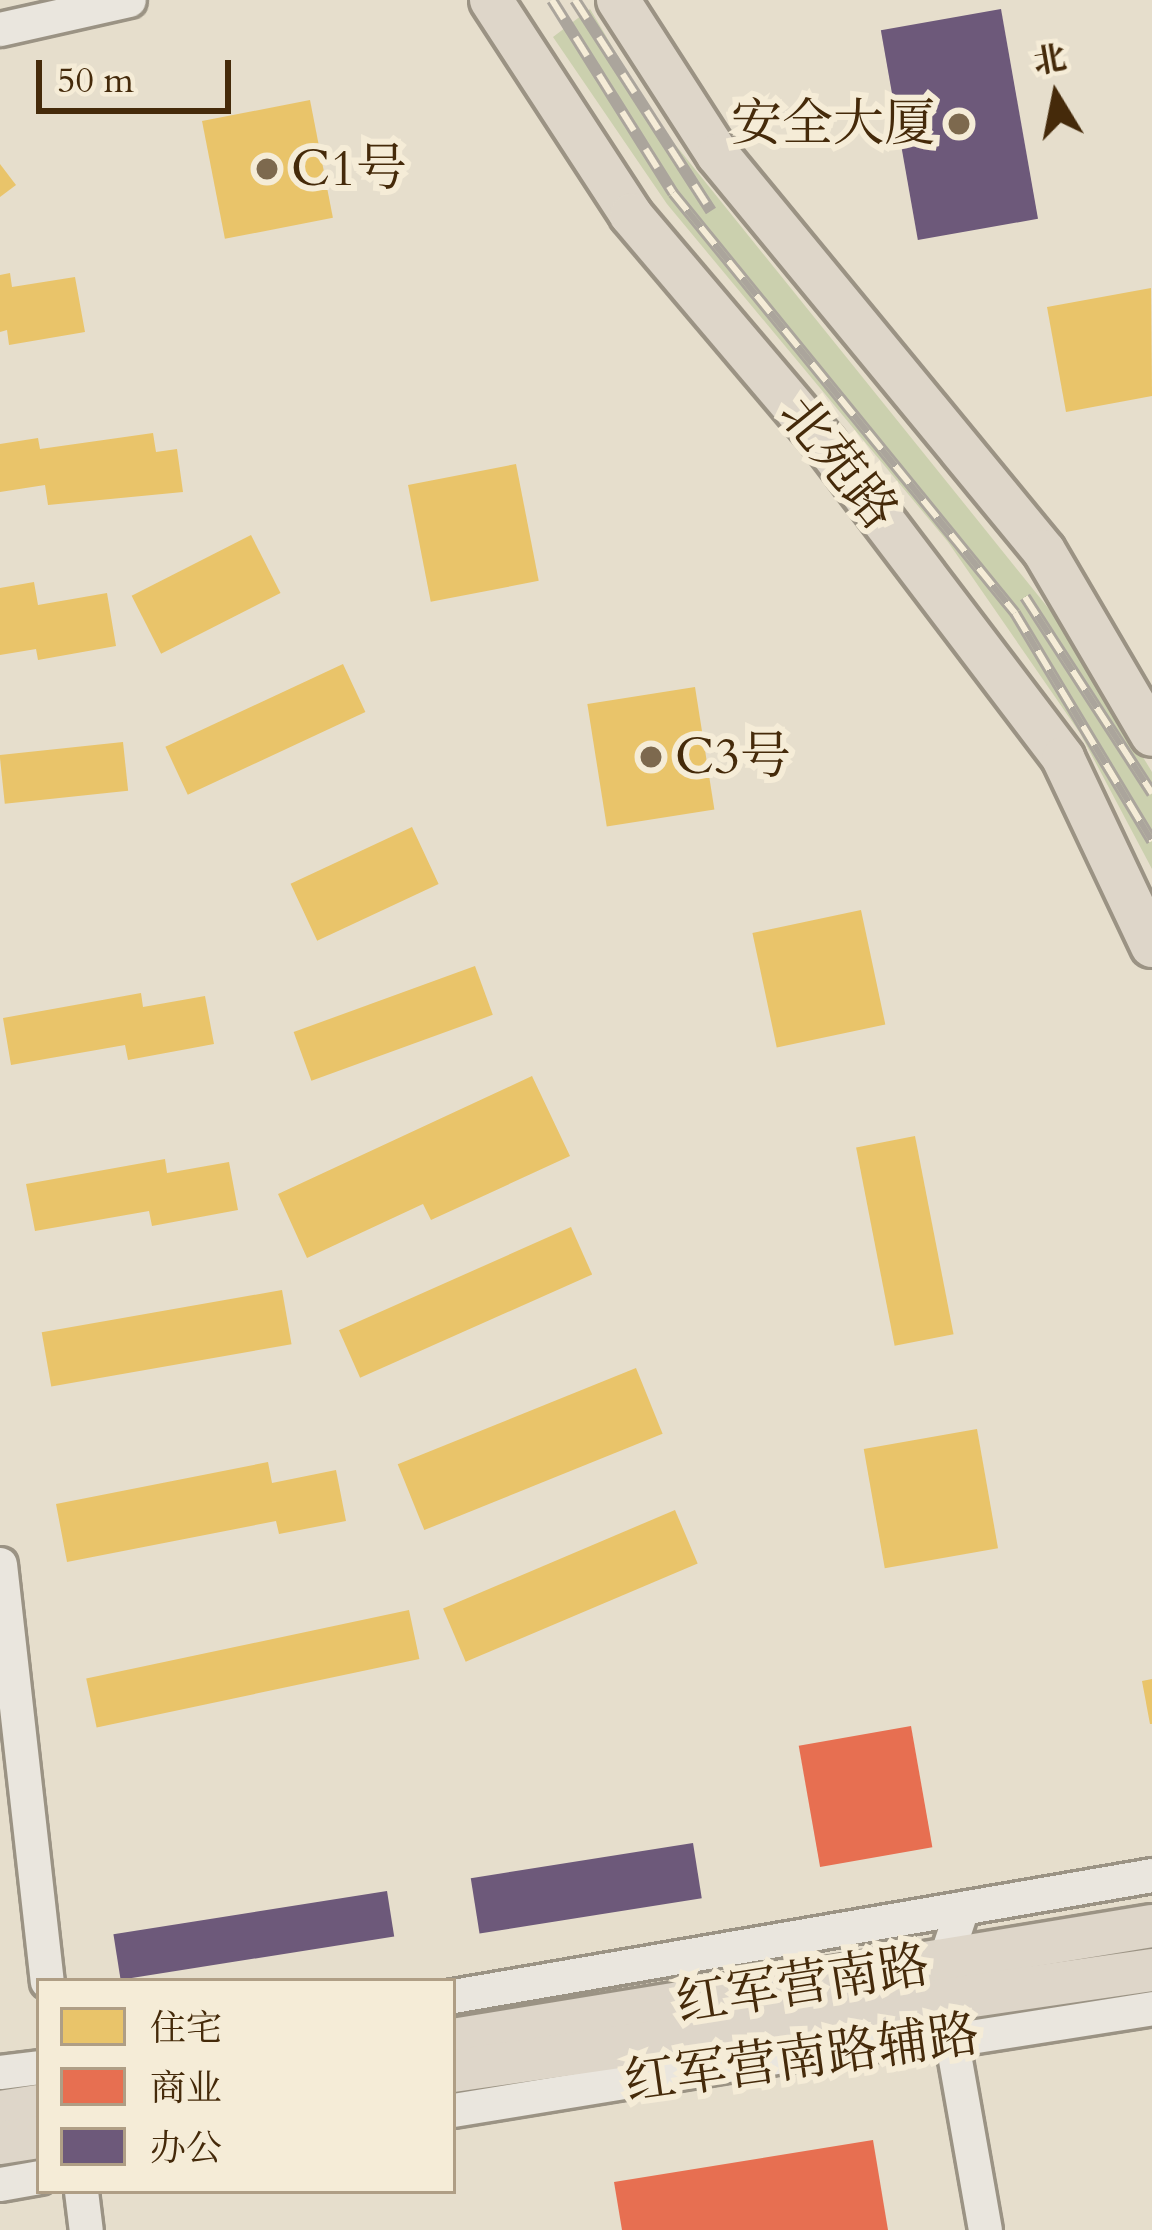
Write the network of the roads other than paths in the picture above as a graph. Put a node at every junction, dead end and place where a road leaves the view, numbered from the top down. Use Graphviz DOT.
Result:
graph roads {
  1 [pos="129,0"];
  2 [pos="618,0"];
  3 [pos="505,4"];
  4 [pos="0,29"];
  5 [pos="1152,735"];
  6 [pos="1152,946"];
  7 [pos="0,1564"];
  8 [pos="1152,1875"];
  9 [pos="962,1908"];
  10 [pos="1152,1926"];
  11 [pos="1152,1970"];
  12 [pos="46,1978"];
  13 [pos="456,1995"];
  14 [pos="947,2002"];
  15 [pos="1152,2008"];
  16 [pos="456,2040"];
  17 [pos="36,2067"];
  18 [pos="456,2071"];
  19 [pos="0,2072"];
  20 [pos="36,2106"];
  21 [pos="456,2110"];
  22 [pos="0,2112"];
  23 [pos="36,2138"];
  24 [pos="0,2144"];
  25 [pos="36,2178"];
  26 [pos="0,2184"];
  27 [pos="81,2194"];
  28 [pos="86,2230"];
  29 [pos="986,2230"];
  1 -- 4 [label="street"];
  2 -- 5 [label="main road, 北苑路"];
  3 -- 6 [label="main road, 北苑路"];
  7 -- 12 [label="street"];
  8 -- 9 [label="street"];
  9 -- 13 [label="street"];
  9 -- 14 [label="street"];
  10 -- 14 [label="main road, 红军营南路"];
  11 -- 14 [label="main road, 红军营南路"];
  14 -- 15 [label="street, 红军营南路辅路"];
  14 -- 16 [label="main road, 红军营南路"];
  14 -- 18 [label="main road, 红军营南路"];
  14 -- 21 [label="street, 红军营南路辅路"];
  14 -- 29 [label="street"];
  17 -- 19 [label="street"];
  20 -- 22 [label="main road"];
  23 -- 24 [label="main road"];
  25 -- 26 [label="street"];
  27 -- 28 [label="street"];
}
